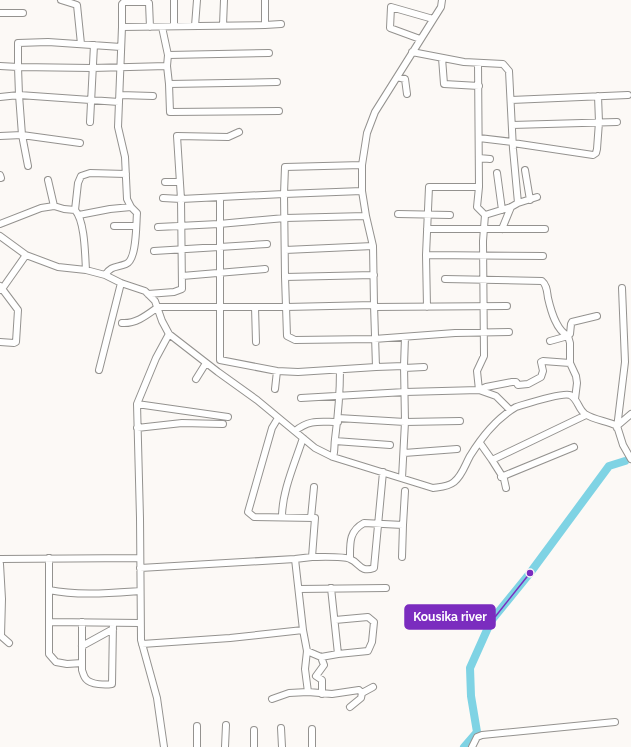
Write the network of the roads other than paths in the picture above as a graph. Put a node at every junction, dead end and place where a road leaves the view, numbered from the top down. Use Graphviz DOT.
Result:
graph roads {
  1 [pos="61,0"];
  2 [pos="174,0"];
  3 [pos="197,0"];
  4 [pos="224,0"];
  5 [pos="265,0"];
  6 [pos="442,0"];
  7 [pos="0,13"];
  8 [pos="23,13"];
  9 [pos="433,19"];
  10 [pos="265,24"];
  11 [pos="281,24"];
  12 [pos="223,25"];
  13 [pos="174,26"];
  14 [pos="195,26"];
  15 [pos="122,27"];
  16 [pos="150,27"];
  17 [pos="162,27"];
  18 [pos="420,39"];
  19 [pos="81,44"];
  20 [pos="94,45"];
  21 [pos="121,47"];
  22 [pos="412,52"];
  23 [pos="269,54"];
  24 [pos="168,55"];
  25 [pos="442,58"];
  26 [pos="478,63"];
  27 [pos="0,66"];
  28 [pos="167,66"];
  29 [pos="18,67"];
  30 [pos="92,68"];
  31 [pos="121,68"];
  32 [pos="397,77"];
  33 [pos="277,82"];
  34 [pos="169,84"];
  35 [pos="479,86"];
  36 [pos="407,94"];
  37 [pos="19,95"];
  38 [pos="120,95"];
  39 [pos="628,95"];
  40 [pos="153,96"];
  41 [pos="598,96"];
  42 [pos="0,97"];
  43 [pos="91,100"];
  44 [pos="511,100"];
  45 [pos="119,102"];
  46 [pos="279,111"];
  47 [pos="90,122"];
  48 [pos="599,122"];
  49 [pos="617,122"];
  50 [pos="512,126"];
  51 [pos="239,132"];
  52 [pos="22,135"];
  53 [pos="0,136"];
  54 [pos="479,138"];
  55 [pos="80,143"];
  56 [pos="513,143"];
  57 [pos="479,158"];
  58 [pos="490,159"];
  59 [pos="362,165"];
  60 [pos="28,166"];
  61 [pos="525,170"];
  62 [pos="498,173"];
  63 [pos="126,174"];
  64 [pos="48,180"];
  65 [pos="165,182"];
  66 [pos="180,182"];
  67 [pos="479,187"];
  68 [pos="362,191"];
  69 [pos="284,194"];
  70 [pos="537,197"];
  71 [pos="163,198"];
  72 [pos="220,198"];
  73 [pos="181,199"];
  74 [pos="530,200"];
  75 [pos="518,203"];
  76 [pos="54,206"];
  77 [pos="131,207"];
  78 [pos="510,207"];
  79 [pos="502,210"];
  80 [pos="77,213"];
  81 [pos="398,214"];
  82 [pos="428,215"];
  83 [pos="450,215"];
  84 [pos="485,215"];
  85 [pos="366,216"];
  86 [pos="285,218"];
  87 [pos="0,224"];
  88 [pos="220,224"];
  89 [pos="114,226"];
  90 [pos="136,226"];
  91 [pos="158,227"];
  92 [pos="181,227"];
  93 [pos="427,229"];
  94 [pos="484,229"];
  95 [pos="502,229"];
  96 [pos="545,229"];
  97 [pos="0,236"];
  98 [pos="267,244"];
  99 [pos="374,246"];
  100 [pos="220,247"];
  101 [pos="181,250"];
  102 [pos="285,250"];
  103 [pos="154,251"];
  104 [pos="26,255"];
  105 [pos="426,255"];
  106 [pos="484,255"];
  107 [pos="543,256"];
  108 [pos="265,269"];
  109 [pos="86,270"];
  110 [pos="220,273"];
  111 [pos="105,275"];
  112 [pos="374,275"];
  113 [pos="182,276"];
  114 [pos="285,277"];
  115 [pos="444,279"];
  116 [pos="483,279"];
  117 [pos="121,283"];
  118 [pos="1,288"];
  119 [pos="622,288"];
  120 [pos="148,294"];
  121 [pos="374,306"];
  122 [pos="483,306"];
  123 [pos="507,306"];
  124 [pos="158,307"];
  125 [pos="255,307"];
  126 [pos="286,307"];
  127 [pos="426,307"];
  128 [pos="220,308"];
  129 [pos="597,316"];
  130 [pos="122,323"];
  131 [pos="509,332"];
  132 [pos="484,333"];
  133 [pos="169,334"];
  134 [pos="568,336"];
  135 [pos="405,337"];
  136 [pos="374,339"];
  137 [pos="550,341"];
  138 [pos="0,342"];
  139 [pos="256,342"];
  140 [pos="206,363"];
  141 [pos="570,363"];
  142 [pos="376,367"];
  143 [pos="404,367"];
  144 [pos="424,367"];
  145 [pos="99,370"];
  146 [pos="277,370"];
  147 [pos="340,370"];
  148 [pos="196,379"];
  149 [pos="275,388"];
  150 [pos="479,390"];
  151 [pos="405,392"];
  152 [pos="340,396"];
  153 [pos="301,398"];
  154 [pos="575,399"];
  155 [pos="137,404"];
  156 [pos="510,410"];
  157 [pos="631,414"];
  158 [pos="586,415"];
  159 [pos="228,417"];
  160 [pos="278,418"];
  161 [pos="338,420"];
  162 [pos="460,421"];
  163 [pos="406,422"];
  164 [pos="222,424"];
  165 [pos="138,428"];
  166 [pos="618,428"];
  167 [pos="295,431"];
  168 [pos="303,438"];
  169 [pos="335,442"];
  170 [pos="480,443"];
  171 [pos="390,445"];
  172 [pos="574,447"];
  173 [pos="457,449"];
  174 [pos="404,453"];
  175 [pos="333,457"];
  176 [pos="631,459"];
  177 [pos="492,460"];
  178 [pos="383,472"];
  179 [pos="501,477"];
  180 [pos="402,478"];
  181 [pos="314,487"];
  182 [pos="506,488"];
  183 [pos="405,491"];
  184 [pos="282,517"];
  185 [pos="311,518"];
  186 [pos="378,523"];
  187 [pos="403,525"];
  188 [pos="312,557"];
  189 [pos="402,557"];
  190 [pos="49,558"];
  191 [pos="140,558"];
  192 [pos="350,558"];
  193 [pos="0,559"];
  194 [pos="295,559"];
  195 [pos="0,564"];
  196 [pos="140,568"];
  197 [pos="331,588"];
  198 [pos="386,588"];
  199 [pos="49,590"];
  200 [pos="299,590"];
  201 [pos="140,591"];
  202 [pos="335,620"];
  203 [pos="49,622"];
  204 [pos="82,622"];
  205 [pos="140,623"];
  206 [pos="113,626"];
  207 [pos="303,630"];
  208 [pos="9,644"];
  209 [pos="142,644"];
  210 [pos="82,646"];
  211 [pos="307,651"];
  212 [pos="338,654"];
  213 [pos="321,657"];
  214 [pos="82,663"];
  215 [pos="374,687"];
  216 [pos="308,692"];
  217 [pos="362,693"];
  218 [pos="322,694"];
  219 [pos="272,699"];
  220 [pos="350,707"];
  221 [pos="615,722"];
  222 [pos="226,725"];
  223 [pos="197,726"];
  224 [pos="281,728"];
  225 [pos="312,729"];
  226 [pos="254,730"];
  227 [pos="164,747"];
  228 [pos="197,747"];
  229 [pos="226,747"];
  230 [pos="254,747"];
  231 [pos="282,747"];
  232 [pos="312,747"];
  233 [pos="472,747"];
  1 -- 19 [label="street"];
  2 -- 13 [label="street"];
  3 -- 14 [label="street"];
  4 -- 12 [label="street"];
  5 -- 10 [label="street"];
  6 -- 9 [label="street"];
  7 -- 8 [label="street"];
  9 -- 18 [label="street"];
  9 -- 18 [label="street"];
  10 -- 11 [label="street"];
  10 -- 12 [label="street"];
  12 -- 14 [label="street"];
  13 -- 14 [label="street"];
  13 -- 17 [label="street"];
  15 -- 16 [label="street"];
  15 -- 16 [label="street"];
  15 -- 21 [label="street"];
  16 -- 17 [label="street"];
  17 -- 24 [label="street"];
  18 -- 22 [label="street"];
  19 -- 20 [label="street"];
  19 -- 29 [label="street"];
  20 -- 21 [label="street"];
  20 -- 30 [label="street"];
  21 -- 31 [label="street"];
  22 -- 25 [label="street"];
  22 -- 32 [label="street"];
  23 -- 24 [label="street"];
  24 -- 28 [label="street"];
  25 -- 26 [label="street"];
  25 -- 35 [label="street"];
  26 -- 35 [label="street"];
  26 -- 44 [label="street"];
  27 -- 29 [label="street"];
  28 -- 31 [label="street"];
  28 -- 34 [label="street"];
  29 -- 30 [label="street"];
  29 -- 37 [label="street"];
  30 -- 31 [label="street"];
  30 -- 43 [label="street"];
  31 -- 38 [label="street"];
  32 -- 36 [label="street"];
  32 -- 59 [label="street"];
  33 -- 34 [label="street"];
  34 -- 46 [label="street"];
  35 -- 54 [label="street"];
  37 -- 42 [label="street"];
  37 -- 43 [label="street"];
  37 -- 52 [label="street"];
  38 -- 40 [label="street"];
  38 -- 45 [label="street"];
  39 -- 41 [label="street"];
  41 -- 44 [label="street"];
  41 -- 48 [label="street"];
  43 -- 45 [label="street"];
  43 -- 47 [label="street"];
  44 -- 50 [label="street"];
  45 -- 63 [label="street"];
  48 -- 49 [label="street"];
  48 -- 50 [label="street"];
  48 -- 56 [label="street"];
  50 -- 56 [label="street"];
  51 -- 66 [label="street"];
  52 -- 53 [label="street"];
  52 -- 55 [label="street"];
  52 -- 60 [label="street"];
  54 -- 56 [label="street"];
  54 -- 57 [label="street"];
  56 -- 75 [label="street"];
  57 -- 58 [label="street"];
  57 -- 67 [label="street"];
  59 -- 68 [label="street"];
  59 -- 69 [label="street"];
  61 -- 74 [label="street"];
  62 -- 79 [label="street"];
  63 -- 77 [label="street"];
  63 -- 80 [label="street"];
  64 -- 76 [label="street"];
  65 -- 66 [label="street"];
  66 -- 73 [label="street"];
  67 -- 82 [label="street"];
  67 -- 84 [label="street"];
  68 -- 69 [label="street"];
  68 -- 85 [label="street"];
  69 -- 72 [label="street"];
  69 -- 86 [label="street"];
  70 -- 74 [label="street"];
  71 -- 73 [label="street"];
  72 -- 73 [label="street"];
  72 -- 88 [label="street"];
  73 -- 92 [label="street"];
  74 -- 75 [label="street"];
  75 -- 78 [label="street"];
  76 -- 80 [label="street"];
  76 -- 87 [label="street"];
  77 -- 80 [label="street"];
  77 -- 90 [label="street"];
  78 -- 79 [label="street"];
  78 -- 95 [label="street"];
  79 -- 84 [label="street"];
  80 -- 109 [label="street"];
  81 -- 82 [label="street"];
  82 -- 83 [label="street"];
  82 -- 93 [label="street"];
  84 -- 94 [label="street"];
  85 -- 86 [label="street"];
  85 -- 99 [label="street"];
  86 -- 88 [label="street"];
  86 -- 102 [label="street"];
  88 -- 92 [label="street"];
  88 -- 100 [label="street"];
  89 -- 90 [label="street"];
  90 -- 111 [label="street"];
  91 -- 92 [label="street"];
  92 -- 101 [label="street"];
  93 -- 94 [label="street"];
  93 -- 105 [label="street"];
  94 -- 95 [label="street"];
  94 -- 106 [label="street"];
  95 -- 96 [label="street"];
  97 -- 104 [label="street"];
  98 -- 100 [label="street"];
  99 -- 102 [label="street"];
  99 -- 112 [label="street"];
  100 -- 101 [label="street"];
  100 -- 110 [label="street"];
  101 -- 103 [label="street"];
  101 -- 113 [label="street"];
  102 -- 114 [label="street"];
  104 -- 109 [label="street"];
  104 -- 118 [label="street"];
  105 -- 106 [label="street"];
  105 -- 127 [label="street"];
  106 -- 107 [label="street"];
  106 -- 116 [label="street"];
  108 -- 110 [label="street"];
  109 -- 111 [label="street"];
  110 -- 113 [label="street"];
  110 -- 128 [label="street"];
  111 -- 117 [label="street"];
  112 -- 114 [label="street"];
  112 -- 121 [label="street"];
  113 -- 120 [label="street"];
  114 -- 126 [label="street"];
  115 -- 116 [label="street"];
  116 -- 122 [label="street"];
  116 -- 134 [label="street"];
  117 -- 120 [label="street"];
  117 -- 145 [label="street"];
  118 -- 138 [label="street"];
  119 -- 166 [label="street"];
  120 -- 124 [label="street"];
  121 -- 126 [label="street"];
  121 -- 127 [label="street"];
  121 -- 136 [label="street"];
  122 -- 123 [label="street"];
  122 -- 127 [label="street"];
  122 -- 132 [label="street"];
  124 -- 128 [label="street"];
  124 -- 130 [label="street"];
  124 -- 133 [label="street"];
  125 -- 126 [label="street"];
  125 -- 128 [label="street"];
  125 -- 139 [label="street"];
  126 -- 136 [label="street"];
  128 -- 146 [label="street"];
  129 -- 134 [label="street"];
  131 -- 132 [label="street"];
  132 -- 135 [label="street"];
  132 -- 150 [label="street"];
  133 -- 140 [label="street"];
  133 -- 155 [label="street"];
  134 -- 137 [label="street"];
  134 -- 141 [label="street"];
  135 -- 136 [label="street"];
  135 -- 143 [label="street"];
  136 -- 142 [label="street"];
  140 -- 148 [label="street"];
  140 -- 160 [label="street"];
  141 -- 150 [label="street"];
  141 -- 154 [label="street"];
  142 -- 143 [label="street"];
  142 -- 147 [label="street"];
  143 -- 144 [label="street"];
  143 -- 151 [label="street"];
  146 -- 147 [label="street"];
  146 -- 149 [label="street"];
  147 -- 152 [label="street"];
  150 -- 151 [label="street"];
  150 -- 156 [label="street"];
  151 -- 152 [label="street"];
  151 -- 163 [label="street"];
  152 -- 153 [label="street"];
  152 -- 161 [label="street"];
  154 -- 156 [label="street"];
  154 -- 158 [label="street"];
  155 -- 159 [label="street"];
  155 -- 165 [label="street"];
  156 -- 170 [label="street"];
  157 -- 166 [label="street"];
  158 -- 166 [label="street"];
  158 -- 177 [label="street"];
  160 -- 167 [label="street"];
  160 -- 184 [label="street"];
  161 -- 163 [label="street"];
  161 -- 167 [label="street"];
  161 -- 169 [label="street"];
  162 -- 163 [label="street"];
  163 -- 174 [label="street"];
  164 -- 165 [label="street"];
  165 -- 191 [label="street"];
  166 -- 176 [label="street"];
  167 -- 168 [label="street"];
  168 -- 175 [label="street"];
  168 -- 184 [label="street"];
  169 -- 171 [label="street"];
  169 -- 175 [label="street"];
  170 -- 177 [label="street"];
  170 -- 180 [label="street"];
  172 -- 179 [label="street"];
  173 -- 174 [label="street"];
  174 -- 180 [label="street"];
  175 -- 178 [label="street"];
  177 -- 179 [label="street"];
  178 -- 180 [label="street"];
  178 -- 186 [label="street"];
  179 -- 182 [label="street"];
  181 -- 185 [label="street"];
  183 -- 187 [label="street"];
  184 -- 185 [label="street"];
  185 -- 188 [label="street"];
  186 -- 187 [label="street"];
  186 -- 192 [label="street"];
  186 -- 192 [label="street"];
  187 -- 189 [label="street"];
  188 -- 192 [label="street"];
  188 -- 194 [label="street"];
  190 -- 191 [label="street"];
  190 -- 193 [label="street"];
  190 -- 199 [label="street"];
  191 -- 196 [label="street"];
  194 -- 196 [label="street"];
  194 -- 200 [label="street"];
  195 -- 208 [label="street"];
  196 -- 201 [label="street"];
  197 -- 198 [label="street"];
  197 -- 200 [label="street"];
  197 -- 202 [label="street"];
  199 -- 201 [label="street"];
  199 -- 203 [label="street"];
  200 -- 207 [label="street"];
  201 -- 205 [label="street"];
  202 -- 212 [label="street"];
  202 -- 212 [label="street"];
  203 -- 204 [label="street"];
  203 -- 214 [label="street"];
  204 -- 206 [label="street"];
  204 -- 210 [label="street"];
  205 -- 206 [label="street"];
  205 -- 209 [label="street"];
  206 -- 210 [label="street"];
  206 -- 214 [label="street"];
  207 -- 209 [label="street"];
  207 -- 211 [label="street"];
  209 -- 227 [label="street"];
  210 -- 214 [label="street"];
  211 -- 213 [label="street"];
  211 -- 216 [label="street"];
  212 -- 213 [label="street"];
  213 -- 218 [label="street"];
  215 -- 217 [label="street"];
  216 -- 218 [label="street"];
  216 -- 219 [label="street"];
  217 -- 218 [label="street"];
  217 -- 220 [label="street"];
  221 -- 233 [label="street"];
  222 -- 229 [label="street"];
  223 -- 228 [label="street"];
  224 -- 231 [label="street"];
  225 -- 232 [label="street"];
  226 -- 230 [label="street"];
}
